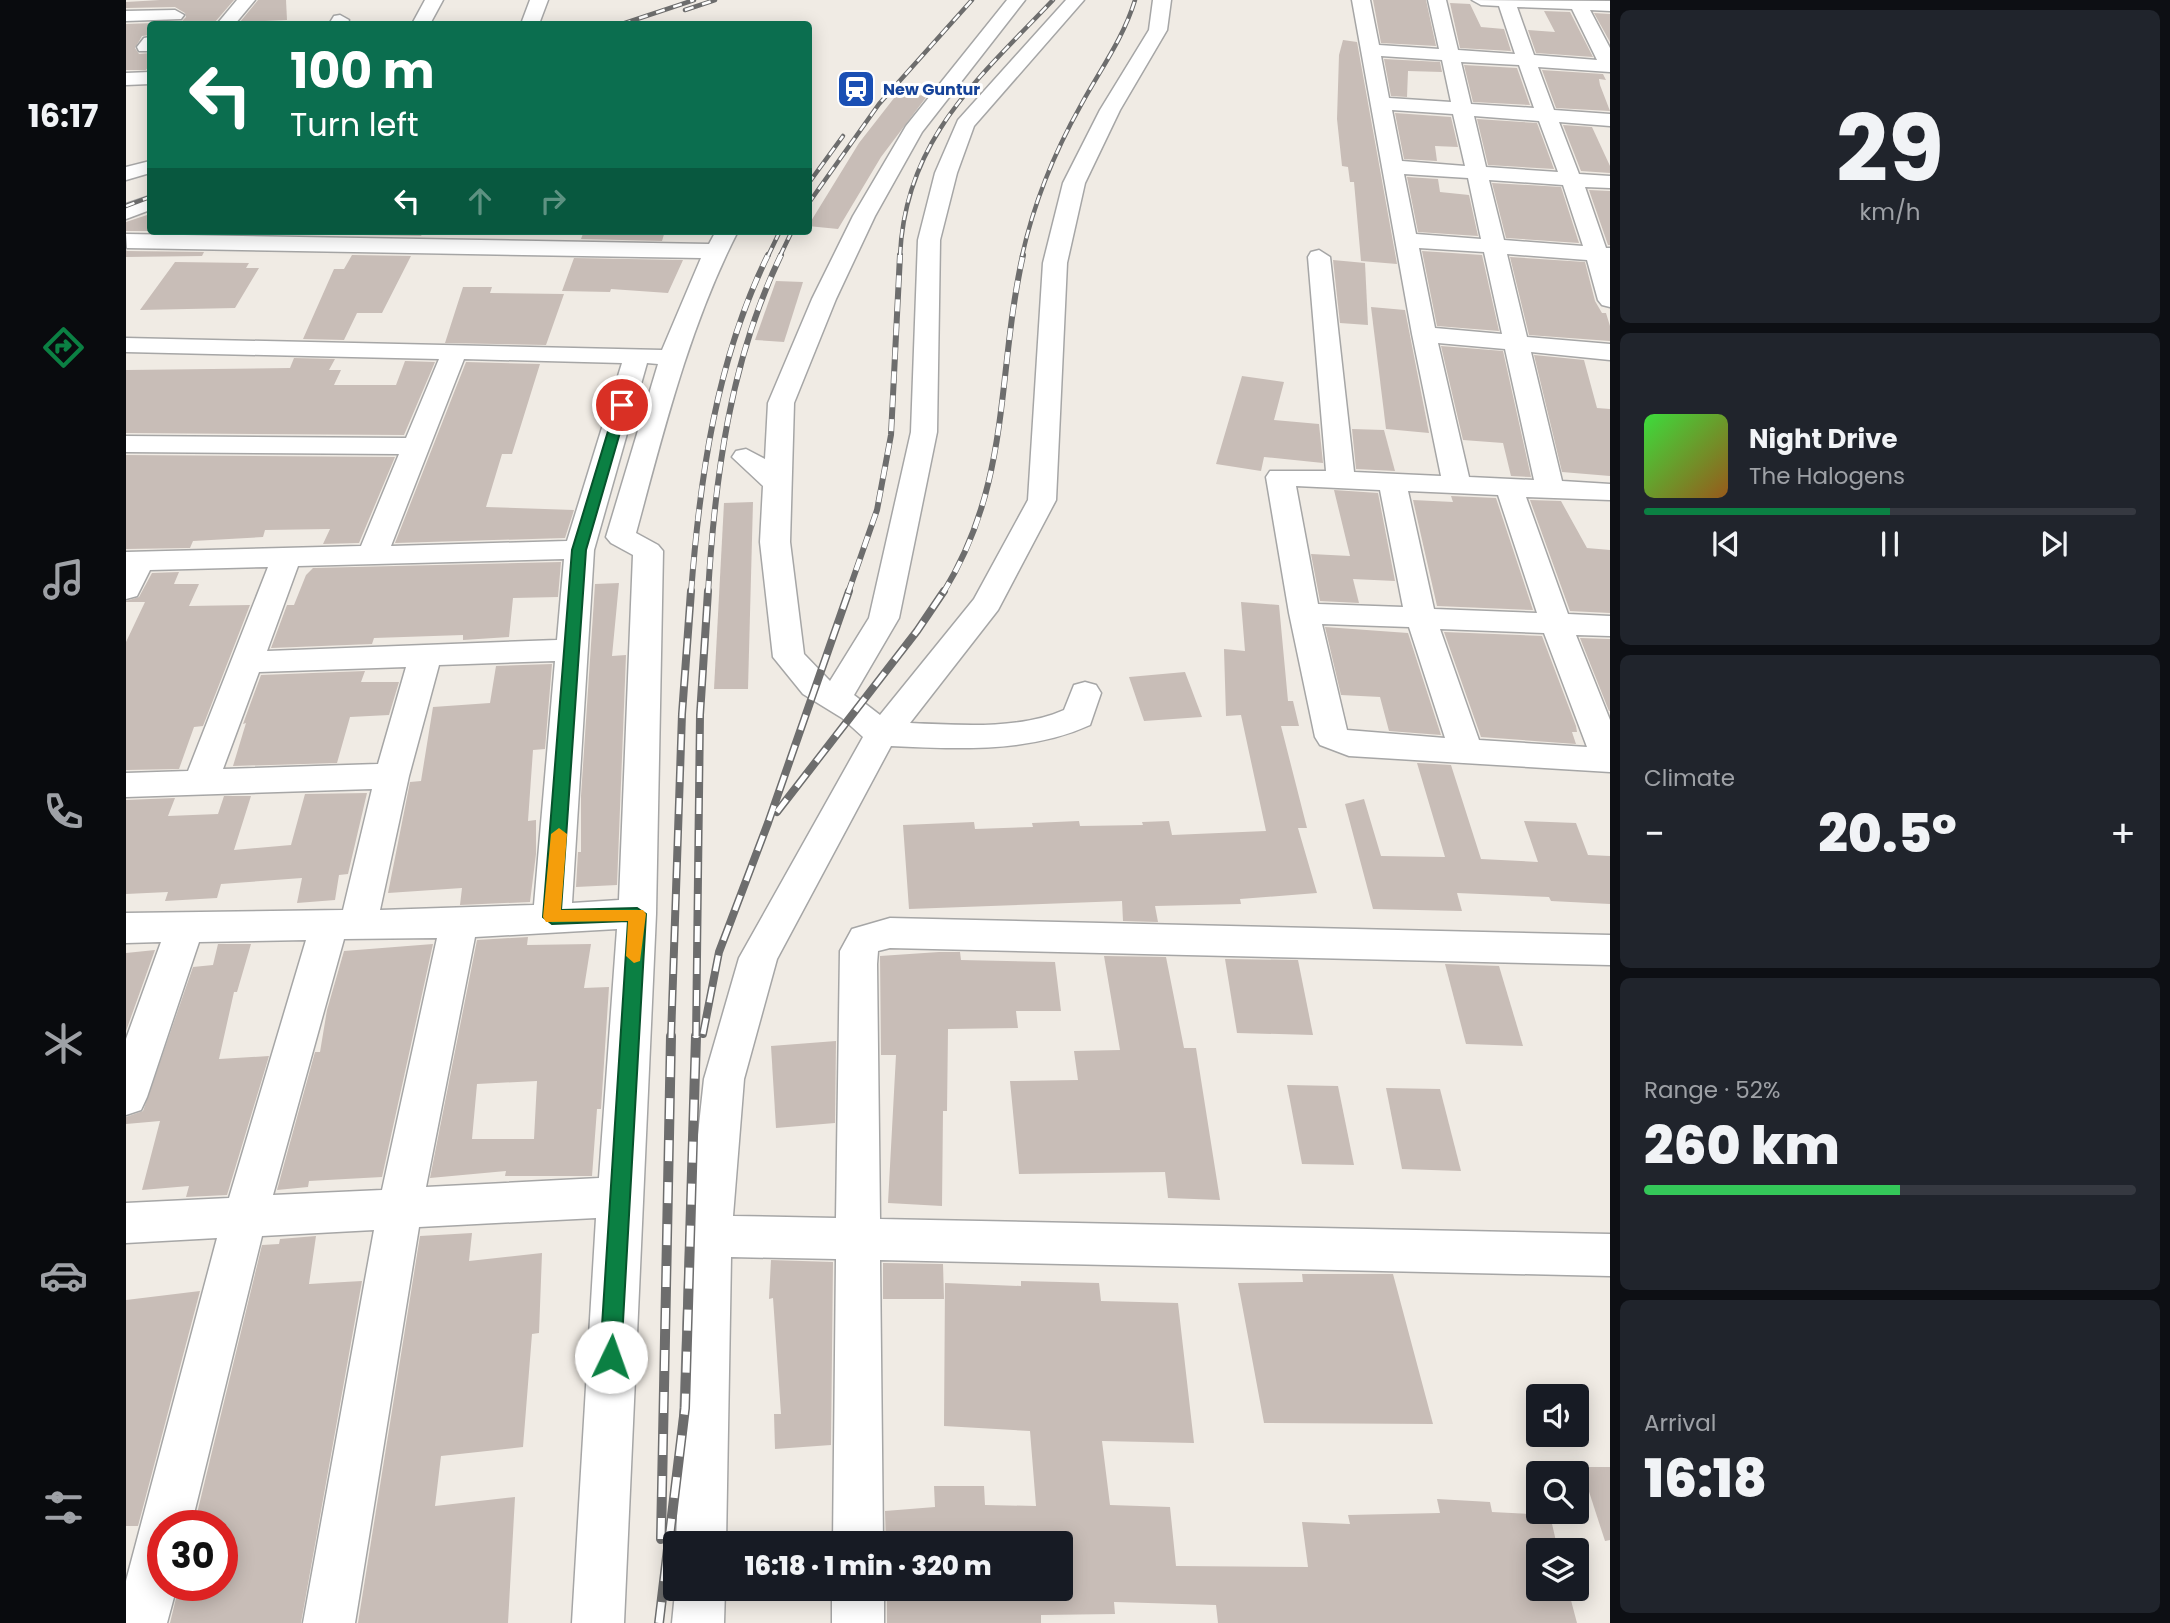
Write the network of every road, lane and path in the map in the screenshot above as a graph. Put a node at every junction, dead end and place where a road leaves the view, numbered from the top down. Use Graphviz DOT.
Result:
graph roads {
  1 [pos="188,0"];
  2 [pos="246,0"];
  3 [pos="434,0"];
  4 [pos="539,0"];
  5 [pos="1016,0"];
  6 [pos="1075,0"];
  7 [pos="1162,0"];
  8 [pos="1361,0"];
  9 [pos="1437,0"];
  10 [pos="1481,0"];
  11 [pos="1506,1"];
  12 [pos="1578,5"];
  13 [pos="1610,6"];
  14 [pos="126,16"];
  15 [pos="171,20"];
  16 [pos="228,21"];
  17 [pos="424,21"];
  18 [pos="531,21"];
  19 [pos="1371,50"];
  20 [pos="1450,55"];
  21 [pos="1524,61"];
  22 [pos="1610,66"];
  23 [pos="147,78"];
  24 [pos="126,79"];
  25 [pos="1381,103"];
  26 [pos="1463,110"];
  27 [pos="1546,115"];
  28 [pos="1610,120"];
  29 [pos="1394,167"];
  30 [pos="147,168"];
  31 [pos="1478,173"];
  32 [pos="126,174"];
  33 [pos="1571,180"];
  34 [pos="1610,182"];
  35 [pos="147,204"];
  36 [pos="126,212"];
  37 [pos="147,232"];
  38 [pos="546,239"];
  39 [pos="1407,240"];
  40 [pos="721,241"];
  41 [pos="127,242"];
  42 [pos="1496,247"];
  43 [pos="1604,255"];
  44 [pos="1319,257"];
  45 [pos="1610,300"];
  46 [pos="1424,334"];
  47 [pos="1517,343"];
  48 [pos="126,345"];
  49 [pos="454,352"];
  50 [pos="1610,352"];
  51 [pos="673,355"];
  52 [pos="636,356"];
  53 [pos="126,444"];
  54 [pos="414,446"];
  55 [pos="746,457"];
  56 [pos="1341,480"];
  57 [pos="1392,482"];
  58 [pos="778,484"];
  59 [pos="1457,485"];
  60 [pos="1509,487"];
  61 [pos="1550,489"];
  62 [pos="1610,492"];
  63 [pos="579,550"];
  64 [pos="372,556"];
  65 [pos="287,557"];
  66 [pos="133,561"];
  67 [pos="126,589"];
  68 [pos="1304,613"];
  69 [pos="1421,618"];
  70 [pos="1556,624"];
  71 [pos="1610,626"];
  72 [pos="574,650"];
  73 [pos="425,657"];
  74 [pos="247,662"];
  75 [pos="1085,693"];
  76 [pos="836,698"];
  77 [pos="881,734"];
  78 [pos="1466,752"];
  79 [pos="1610,760"];
  80 [pos="392,776"];
  81 [pos="201,782"];
  82 [pos="126,785"];
  83 [pos="637,914"];
  84 [pos="552,917"];
  85 [pos="458,923"];
  86 [pos="343,925"];
  87 [pos="185,927"];
  88 [pos="126,928"];
  89 [pos="1610,950"];
  90 [pos="126,1097"];
  91 [pos="619,1197"];
  92 [pos="400,1209"];
  93 [pos="245,1217"];
  94 [pos="126,1223"];
  95 [pos="709,1236"];
  96 [pos="859,1238"];
  97 [pos="1610,1255"];
  98 [pos="170,1510"];
  99 [pos="701,1531"];
  100 [pos="858,1531"];
  101 [pos="147,1600"];
  102 [pos="699,1601"];
  103 [pos="858,1601"];
  104 [pos="141,1623"];
  105 [pos="329,1623"];
  106 [pos="598,1623"];
  107 [pos="698,1623"];
  108 [pos="858,1623"];
  1 -- 15 [label="street"];
  2 -- 16 [label="street"];
  3 -- 17 [label="street"];
  4 -- 18 [label="street"];
  5 -- 58 [label="street"];
  6 -- 76 [label="street"];
  7 -- 77 [label="street"];
  8 -- 19 [label="street"];
  9 -- 20 [label="street"];
  10 -- 11 [label="street"];
  11 -- 12 [label="street"];
  11 -- 21 [label="street"];
  12 -- 13 [label="street"];
  12 -- 22 [label="street"];
  14 -- 15 [label="street"];
  19 -- 20 [label="street"];
  19 -- 25 [label="street"];
  20 -- 21 [label="street"];
  20 -- 26 [label="street"];
  21 -- 22 [label="street"];
  21 -- 27 [label="street"];
  23 -- 24 [label="street"];
  25 -- 26 [label="street"];
  25 -- 29 [label="street"];
  26 -- 27 [label="street"];
  26 -- 31 [label="street"];
  27 -- 28 [label="street"];
  27 -- 33 [label="street"];
  29 -- 31 [label="street"];
  29 -- 39 [label="street"];
  30 -- 32 [label="street"];
  31 -- 33 [label="street"];
  31 -- 42 [label="street"];
  33 -- 34 [label="street"];
  33 -- 43 [label="street"];
  35 -- 36 [label="street"];
  37 -- 41 [label="street"];
  38 -- 40 [label="street"];
  38 -- 41 [label="street"];
  39 -- 42 [label="street"];
  39 -- 46 [label="street"];
  40 -- 51 [label="street"];
  42 -- 43 [label="street"];
  42 -- 47 [label="street"];
  43 -- 45 [label="street"];
  44 -- 56 [label="street"];
  46 -- 47 [label="street"];
  46 -- 59 [label="street"];
  47 -- 50 [label="street"];
  47 -- 61 [label="street"];
  48 -- 49 [label="street"];
  49 -- 52 [label="street"];
  49 -- 54 [label="street"];
  51 -- 52 [label="street"];
  51 -- 83 [label="street"];
  52 -- 63 [label="street"];
  53 -- 54 [label="street"];
  54 -- 64 [label="street"];
  55 -- 58 [label="street"];
  56 -- 57 [label="street"];
  56 -- 68 [label="street"];
  57 -- 59 [label="street"];
  57 -- 69 [label="street"];
  58 -- 76 [label="street"];
  59 -- 60 [label="street"];
  60 -- 61 [label="street"];
  60 -- 70 [label="street"];
  61 -- 62 [label="street"];
  63 -- 64 [label="street"];
  63 -- 72 [label="street"];
  64 -- 65 [label="street"];
  65 -- 66 [label="street"];
  65 -- 74 [label="street"];
  66 -- 67 [label="street"];
  68 -- 69 [label="street"];
  68 -- 78 [label="street"];
  69 -- 70 [label="street"];
  69 -- 78 [label="street"];
  70 -- 71 [label="street"];
  70 -- 79 [label="street"];
  72 -- 73 [label="street"];
  72 -- 84 [label="street"];
  73 -- 74 [label="street"];
  73 -- 80 [label="street"];
  74 -- 81 [label="street"];
  75 -- 77 [label="street"];
  76 -- 77 [label="street"];
  77 -- 95 [label="street"];
  78 -- 79 [label="street"];
  80 -- 81 [label="street"];
  80 -- 86 [label="street"];
  81 -- 82 [label="street"];
  83 -- 84 [label="street"];
  83 -- 91 [label="street"];
  84 -- 85 [label="street"];
  85 -- 86 [label="street"];
  85 -- 92 [label="street"];
  86 -- 87 [label="street"];
  86 -- 93 [label="street"];
  87 -- 88 [label="street"];
  87 -- 90 [label="street"];
  89 -- 96 [label="street"];
  91 -- 92 [label="street"];
  91 -- 106 [label="street"];
  92 -- 93 [label="street"];
  92 -- 105 [label="street"];
  93 -- 94 [label="street"];
  93 -- 98 [label="street"];
  95 -- 96 [label="street"];
  95 -- 99 [label="street"];
  96 -- 97 [label="street"];
  96 -- 100 [label="street"];
  101 -- 104 [label="street"];
  102 -- 107 [label="street"];
  103 -- 108 [label="street"];
}
